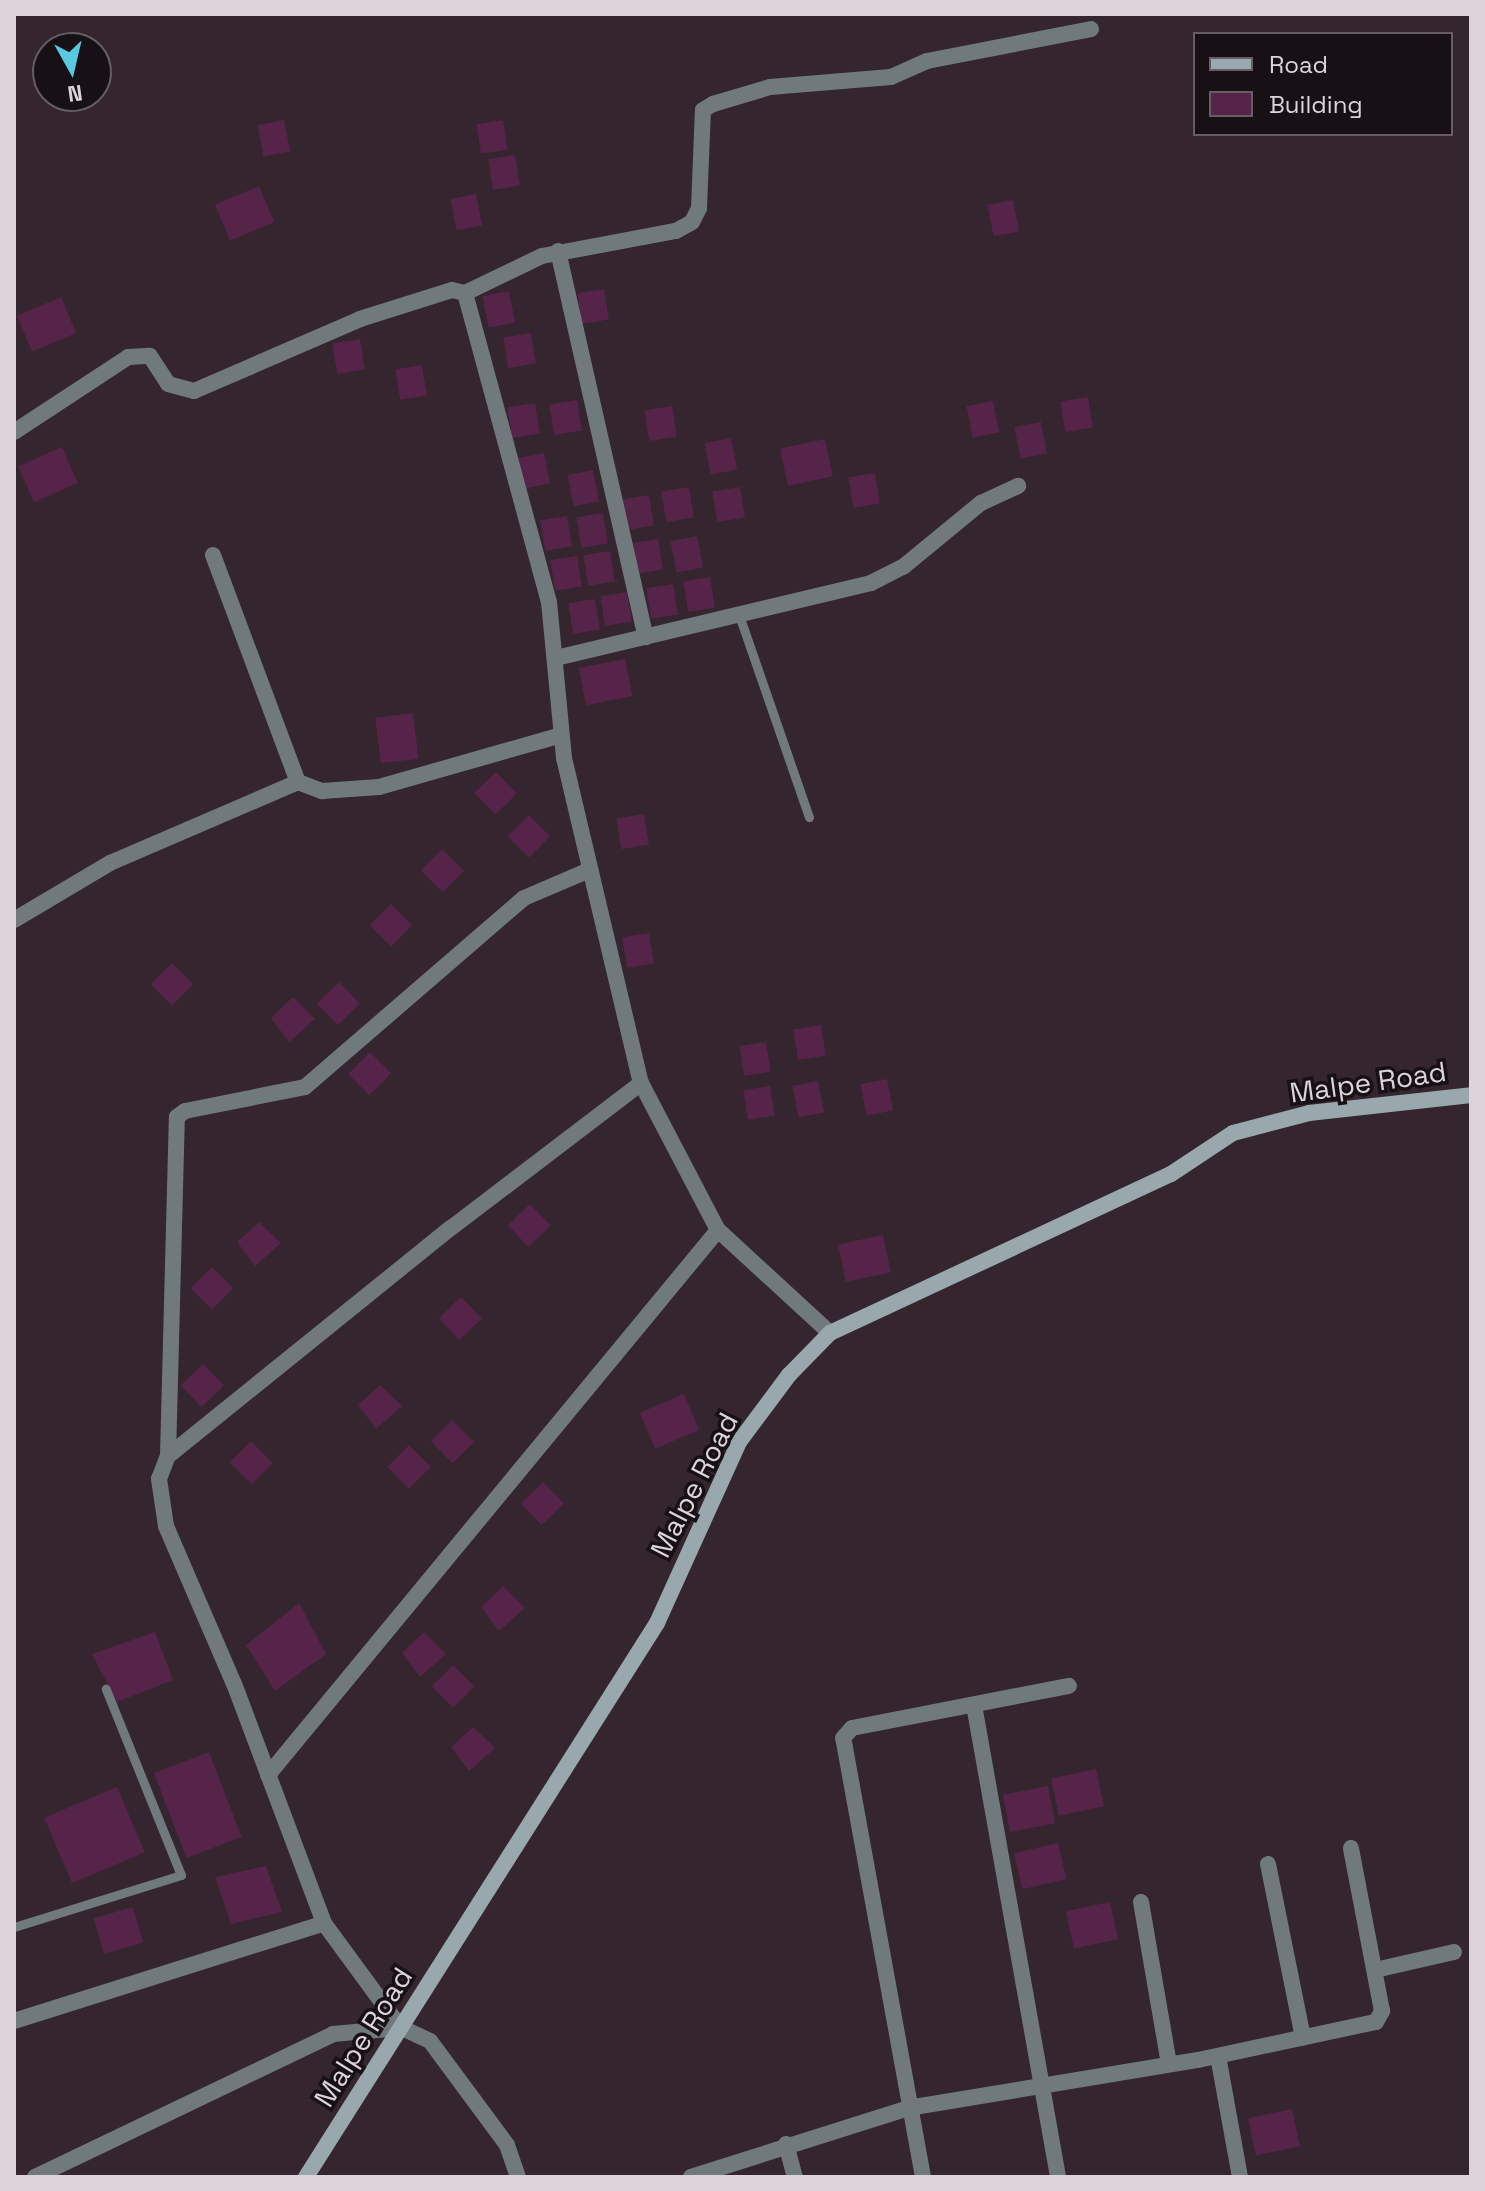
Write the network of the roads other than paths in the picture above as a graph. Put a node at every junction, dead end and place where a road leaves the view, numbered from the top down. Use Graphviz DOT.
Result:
graph roads {
  1 [pos="1091,29"];
  2 [pos="558,251"];
  3 [pos="465,293"];
  4 [pos="14,432"];
  5 [pos="1018,486"];
  6 [pos="213,555"];
  7 [pos="739,615"];
  8 [pos="646,637"];
  9 [pos="556,658"];
  10 [pos="561,735"];
  11 [pos="298,782"];
  12 [pos="809,817"];
  13 [pos="587,871"];
  14 [pos="14,920"];
  15 [pos="641,1083"];
  16 [pos="1471,1095"];
  17 [pos="718,1230"];
  18 [pos="830,1333"];
  19 [pos="168,1456"];
  20 [pos="1069,1686"];
  21 [pos="106,1689"];
  22 [pos="974,1705"];
  23 [pos="268,1775"];
  24 [pos="1351,1848"];
  25 [pos="1268,1864"];
  26 [pos="1141,1902"];
  27 [pos="324,1923"];
  28 [pos="14,1927"];
  29 [pos="1454,1952"];
  30 [pos="1375,1970"];
  31 [pos="14,2021"];
  32 [pos="400,2028"];
  33 [pos="1303,2037"];
  34 [pos="1218,2056"];
  35 [pos="1169,2064"];
  36 [pos="1041,2083"];
  37 [pos="908,2108"];
  38 [pos="786,2144"];
  39 [pos="35,2177"];
  40 [pos="306,2177"];
  41 [pos="518,2177"];
  42 [pos="691,2177"];
  43 [pos="795,2177"];
  44 [pos="923,2177"];
  45 [pos="1058,2177"];
  46 [pos="1240,2177"];
  1 -- 2 [label="street"];
  2 -- 3 [label="street"];
  2 -- 8 [label="street"];
  3 -- 4 [label="street"];
  3 -- 9 [label="street"];
  5 -- 7 [label="street"];
  6 -- 11 [label="street"];
  7 -- 8 [label="street"];
  7 -- 12 [label="lane"];
  8 -- 9 [label="street"];
  9 -- 10 [label="street"];
  10 -- 11 [label="street"];
  10 -- 13 [label="street"];
  11 -- 14 [label="street"];
  13 -- 15 [label="street"];
  13 -- 19 [label="street"];
  15 -- 17 [label="street"];
  15 -- 19 [label="street"];
  16 -- 18 [label="street, Malpe Road"];
  17 -- 18 [label="street"];
  17 -- 23 [label="street"];
  18 -- 32 [label="street, Malpe Road"];
  19 -- 23 [label="street"];
  20 -- 22 [label="street"];
  21 -- 28 [label="lane"];
  22 -- 36 [label="street"];
  22 -- 37 [label="street"];
  23 -- 27 [label="street"];
  24 -- 30 [label="street"];
  25 -- 33 [label="street"];
  26 -- 35 [label="street"];
  27 -- 31 [label="street"];
  27 -- 32 [label="street"];
  29 -- 30 [label="street"];
  30 -- 33 [label="street"];
  32 -- 39 [label="street"];
  32 -- 40 [label="street, Malpe Road"];
  32 -- 41 [label="street"];
  33 -- 34 [label="street"];
  34 -- 35 [label="street"];
  34 -- 46 [label="street"];
  35 -- 36 [label="street"];
  36 -- 37 [label="street"];
  36 -- 45 [label="street"];
  37 -- 38 [label="street"];
  37 -- 44 [label="street"];
  38 -- 42 [label="street"];
  38 -- 43 [label="street"];
}
